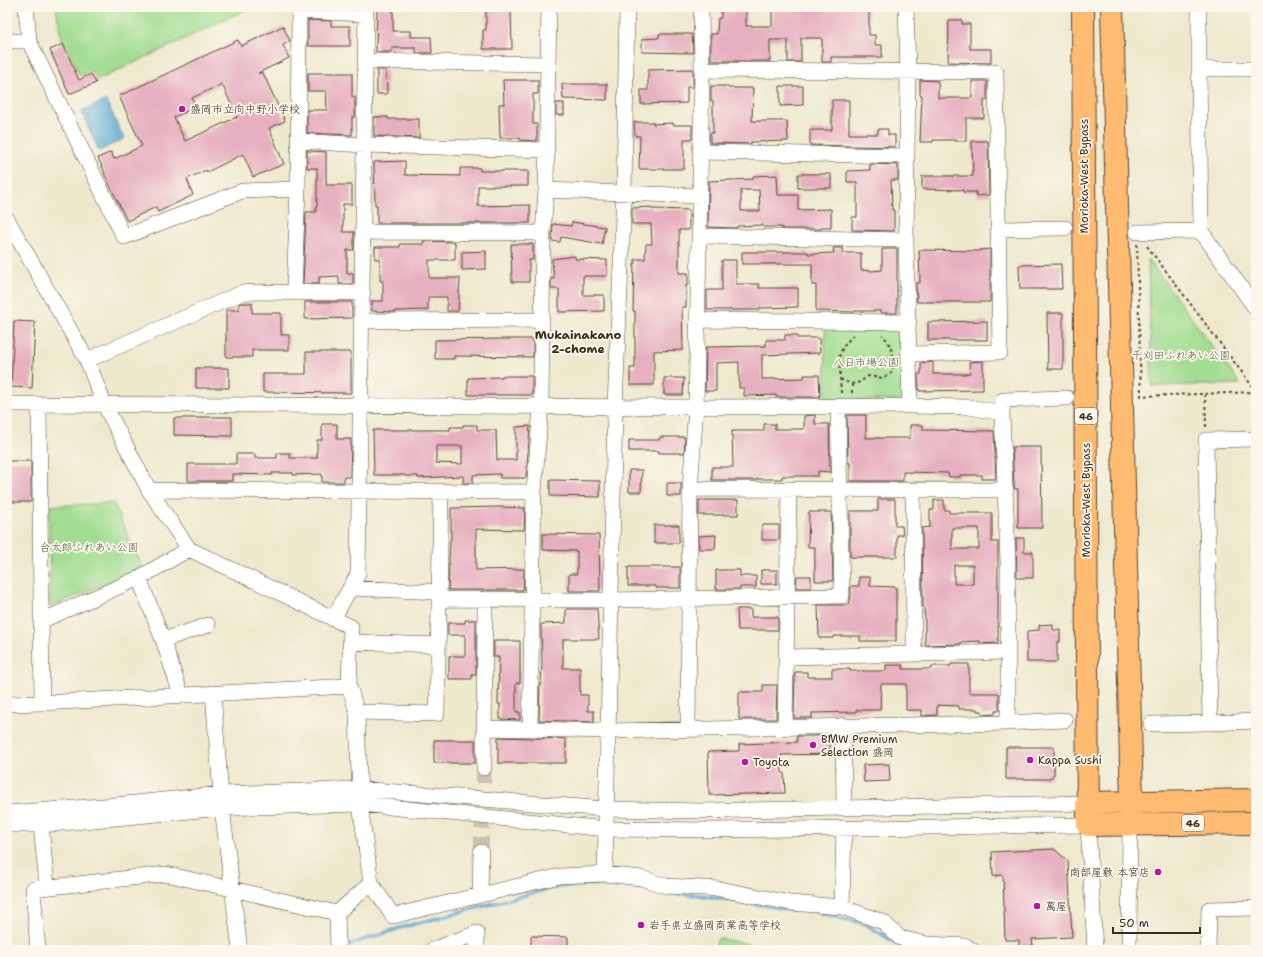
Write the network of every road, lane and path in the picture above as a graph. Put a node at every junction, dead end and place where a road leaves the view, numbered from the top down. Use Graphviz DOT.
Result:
graph roads {
  1 [pos="26,7"];
  2 [pos="549,7"];
  3 [pos="627,7"];
  4 [pos="701,7"];
  5 [pos="906,7"];
  6 [pos="1083,7"];
  7 [pos="1112,7"];
  8 [pos="1199,7"];
  9 [pos="298,9"];
  10 [pos="366,11"];
  11 [pos="7,41"];
  12 [pos="29,41"];
  13 [pos="365,61"];
  14 [pos="548,64"];
  15 [pos="1256,69"];
  16 [pos="702,70"];
  17 [pos="1199,70"];
  18 [pos="908,72"];
  19 [pos="298,141"];
  20 [pos="364,145"];
  21 [pos="546,150"];
  22 [pos="701,152"];
  23 [pos="908,156"];
  24 [pos="298,189"];
  25 [pos="546,190"];
  26 [pos="624,193"];
  27 [pos="700,196"];
  28 [pos="7,219"];
  29 [pos="1065,228"];
  30 [pos="998,229"];
  31 [pos="1201,231"];
  32 [pos="364,232"];
  33 [pos="1137,232"];
  34 [pos="543,233"];
  35 [pos="700,236"];
  36 [pos="906,240"];
  37 [pos="294,292"];
  38 [pos="363,293"];
  39 [pos="1256,309"];
  40 [pos="542,320"];
  41 [pos="698,320"];
  42 [pos="362,321"];
  43 [pos="909,322"];
  44 [pos="854,330"];
  45 [pos="888,340"];
  46 [pos="909,354"];
  47 [pos="87,360"];
  48 [pos="840,379"];
  49 [pos="852,384"];
  50 [pos="1256,391"];
  51 [pos="852,393"];
  52 [pos="1205,394"];
  53 [pos="1067,398"];
  54 [pos="839,400"];
  55 [pos="7,404"];
  56 [pos="39,404"];
  57 [pos="104,404"];
  58 [pos="361,405"];
  59 [pos="541,406"];
  60 [pos="910,406"];
  61 [pos="615,407"];
  62 [pos="696,407"];
  63 [pos="1002,413"];
  64 [pos="1256,439"];
  65 [pos="1206,440"];
  66 [pos="690,489"];
  67 [pos="789,489"];
  68 [pos="840,489"];
  69 [pos="150,490"];
  70 [pos="913,490"];
  71 [pos="1006,490"];
  72 [pos="360,491"];
  73 [pos="441,492"];
  74 [pos="534,492"];
  75 [pos="189,549"];
  76 [pos="139,578"];
  77 [pos="350,588"];
  78 [pos="439,595"];
  79 [pos="787,597"];
  80 [pos="689,598"];
  81 [pos="485,599"];
  82 [pos="532,600"];
  83 [pos="611,600"];
  84 [pos="333,619"];
  85 [pos="41,621"];
  86 [pos="208,626"];
  87 [pos="163,640"];
  88 [pos="350,642"];
  89 [pos="438,645"];
  90 [pos="1008,652"];
  91 [pos="914,654"];
  92 [pos="786,657"];
  93 [pos="349,686"];
  94 [pos="213,693"];
  95 [pos="181,695"];
  96 [pos="42,703"];
  97 [pos="7,704"];
  98 [pos="357,712"];
  99 [pos="1065,720"];
  100 [pos="1256,721"];
  101 [pos="1008,723"];
  102 [pos="1210,723"];
  103 [pos="1151,724"];
  104 [pos="842,725"];
  105 [pos="785,726"];
  106 [pos="484,728"];
  107 [pos="688,728"];
  108 [pos="530,729"];
  109 [pos="608,730"];
  110 [pos="484,768"];
  111 [pos="359,789"];
  112 [pos="1256,800"];
  113 [pos="221,801"];
  114 [pos="1132,802"];
  115 [pos="1087,803"];
  116 [pos="360,804"];
  117 [pos="844,808"];
  118 [pos="606,809"];
  119 [pos="7,813"];
  120 [pos="1256,823"];
  121 [pos="1130,824"];
  122 [pos="7,825"];
  123 [pos="41,825"];
  124 [pos="1088,825"];
  125 [pos="844,828"];
  126 [pos="606,829"];
  127 [pos="481,852"];
  128 [pos="604,874"];
  129 [pos="371,883"];
  130 [pos="47,887"];
  131 [pos="232,889"];
  132 [pos="480,895"];
  133 [pos="842,908"];
  134 [pos="1256,908"];
  135 [pos="337,913"];
  136 [pos="338,948"];
  137 [pos="38,950"];
  138 [pos="240,950"];
  139 [pos="432,950"];
  140 [pos="477,950"];
  141 [pos="972,950"];
  142 [pos="1095,950"];
  143 [pos="1129,950"];
  144 [pos="1208,950"];
  1 -- 12 [label="street"];
  2 -- 14 [label="street"];
  3 -- 26 [label="street"];
  4 -- 16 [label="street"];
  5 -- 18 [label="street"];
  6 -- 115 [label="highway, Morioka-West Bypass / 46"];
  7 -- 114 [label="highway"];
  8 -- 17 [label="street"];
  9 -- 10 [label="street"];
  9 -- 19 [label="street"];
  10 -- 13 [label="street"];
  11 -- 12 [label="street"];
  12 -- 24 [label="street"];
  13 -- 14 [label="street"];
  13 -- 20 [label="street"];
  14 -- 21 [label="street"];
  15 -- 17 [label="street"];
  16 -- 18 [label="street"];
  16 -- 22 [label="street"];
  17 -- 31 [label="street"];
  18 -- 23 [label="street"];
  18 -- 30 [label="street"];
  19 -- 20 [label="street"];
  19 -- 24 [label="street"];
  20 -- 21 [label="street"];
  20 -- 32 [label="street"];
  21 -- 25 [label="street"];
  22 -- 23 [label="street"];
  22 -- 27 [label="street"];
  23 -- 36 [label="street"];
  24 -- 37 [label="street"];
  25 -- 26 [label="street"];
  25 -- 34 [label="street"];
  26 -- 27 [label="street"];
  26 -- 61 [label="street"];
  27 -- 35 [label="street"];
  28 -- 47 [label="street"];
  29 -- 30 [label="street"];
  30 -- 46 [label="street"];
  31 -- 33 [label="street"];
  31 -- 39 [label="street"];
  32 -- 34 [label="street"];
  32 -- 38 [label="street"];
  33 -- 50 [label="path"];
  33 -- 52 [label="path"];
  34 -- 40 [label="street"];
  35 -- 36 [label="street"];
  35 -- 41 [label="street"];
  36 -- 43 [label="street"];
  37 -- 38 [label="street"];
  37 -- 47 [label="street"];
  38 -- 42 [label="street"];
  40 -- 42 [label="street"];
  40 -- 59 [label="street"];
  41 -- 43 [label="street"];
  41 -- 62 [label="street"];
  42 -- 58 [label="street"];
  43 -- 46 [label="street"];
  44 -- 48 [label="path"];
  45 -- 49 [label="path"];
  46 -- 60 [label="street"];
  47 -- 57 [label="street"];
  48 -- 49 [label="path"];
  48 -- 54 [label="path"];
  49 -- 51 [label="path"];
  50 -- 52 [label="path"];
  52 -- 65 [label="path"];
  53 -- 63 [label="street"];
  54 -- 60 [label="street"];
  54 -- 62 [label="street"];
  54 -- 68 [label="street"];
  55 -- 56 [label="street"];
  56 -- 57 [label="street"];
  56 -- 85 [label="street"];
  57 -- 58 [label="street"];
  57 -- 69 [label="street"];
  58 -- 59 [label="street"];
  58 -- 72 [label="street"];
  59 -- 61 [label="street"];
  59 -- 74 [label="street"];
  60 -- 63 [label="street"];
  61 -- 62 [label="street"];
  61 -- 83 [label="street"];
  62 -- 66 [label="street"];
  63 -- 71 [label="street"];
  64 -- 65 [label="street"];
  65 -- 102 [label="street"];
  66 -- 67 [label="street"];
  66 -- 80 [label="street"];
  67 -- 68 [label="street"];
  67 -- 79 [label="street"];
  68 -- 70 [label="street"];
  68 -- 79 [label="street"];
  69 -- 72 [label="street"];
  69 -- 75 [label="street"];
  70 -- 71 [label="street"];
  70 -- 91 [label="street"];
  71 -- 90 [label="street"];
  72 -- 73 [label="street"];
  72 -- 77 [label="street"];
  73 -- 74 [label="street"];
  73 -- 78 [label="street"];
  74 -- 82 [label="street"];
  75 -- 76 [label="street"];
  75 -- 84 [label="street"];
  76 -- 85 [label="street"];
  76 -- 87 [label="street"];
  77 -- 78 [label="street"];
  77 -- 84 [label="street"];
  78 -- 81 [label="street"];
  78 -- 89 [label="street"];
  79 -- 80 [label="street"];
  79 -- 92 [label="street"];
  80 -- 83 [label="street"];
  80 -- 107 [label="street"];
  81 -- 82 [label="street"];
  81 -- 106 [label="street"];
  82 -- 83 [label="street"];
  82 -- 108 [label="street"];
  83 -- 109 [label="street"];
  84 -- 88 [label="street"];
  85 -- 96 [label="street"];
  86 -- 87 [label="street"];
  87 -- 95 [label="street"];
  88 -- 89 [label="street"];
  88 -- 93 [label="street"];
  89 -- 98 [label="street"];
  90 -- 91 [label="street"];
  90 -- 101 [label="street"];
  91 -- 92 [label="street"];
  92 -- 105 [label="street"];
  93 -- 94 [label="street"];
  93 -- 98 [label="street"];
  94 -- 95 [label="street"];
  94 -- 113 [label="street"];
  95 -- 96 [label="street"];
  96 -- 97 [label="street"];
  98 -- 111 [label="street"];
  99 -- 101 [label="street"];
  100 -- 102 [label="street"];
  101 -- 104 [label="street"];
  102 -- 103 [label="street"];
  104 -- 105 [label="street"];
  104 -- 117 [label="street"];
  105 -- 107 [label="street"];
  106 -- 108 [label="street"];
  106 -- 110 [label="street"];
  107 -- 109 [label="street"];
  108 -- 109 [label="street"];
  109 -- 118 [label="street"];
  111 -- 113 [label="street"];
  111 -- 116 [label="street"];
  111 -- 118 [label="street"];
  112 -- 114 [label="highway, 46"];
  113 -- 116 [label="street"];
  113 -- 119 [label="street"];
  113 -- 123 [label="street"];
  113 -- 131 [label="street"];
  114 -- 115 [label="highway, 46"];
  114 -- 121 [label="highway"];
  115 -- 117 [label="street"];
  115 -- 124 [label="highway, Morioka-West Bypass / 46"];
  116 -- 126 [label="street"];
  116 -- 129 [label="street"];
  117 -- 118 [label="street"];
  118 -- 126 [label="street"];
  120 -- 121 [label="highway, 46"];
  121 -- 124 [label="highway, 46"];
  121 -- 143 [label="street"];
  122 -- 123 [label="street"];
  123 -- 130 [label="street"];
  124 -- 125 [label="street"];
  124 -- 142 [label="street"];
  125 -- 126 [label="street"];
  125 -- 133 [label="street"];
  126 -- 128 [label="street"];
  127 -- 132 [label="street"];
  128 -- 132 [label="street"];
  128 -- 133 [label="street"];
  129 -- 132 [label="street"];
  129 -- 135 [label="street"];
  130 -- 131 [label="street"];
  130 -- 137 [label="street"];
  131 -- 135 [label="street"];
  131 -- 138 [label="street"];
  133 -- 141 [label="street"];
  134 -- 144 [label="street"];
  135 -- 136 [label="street"];
  139 -- 140 [label="street"];
}
